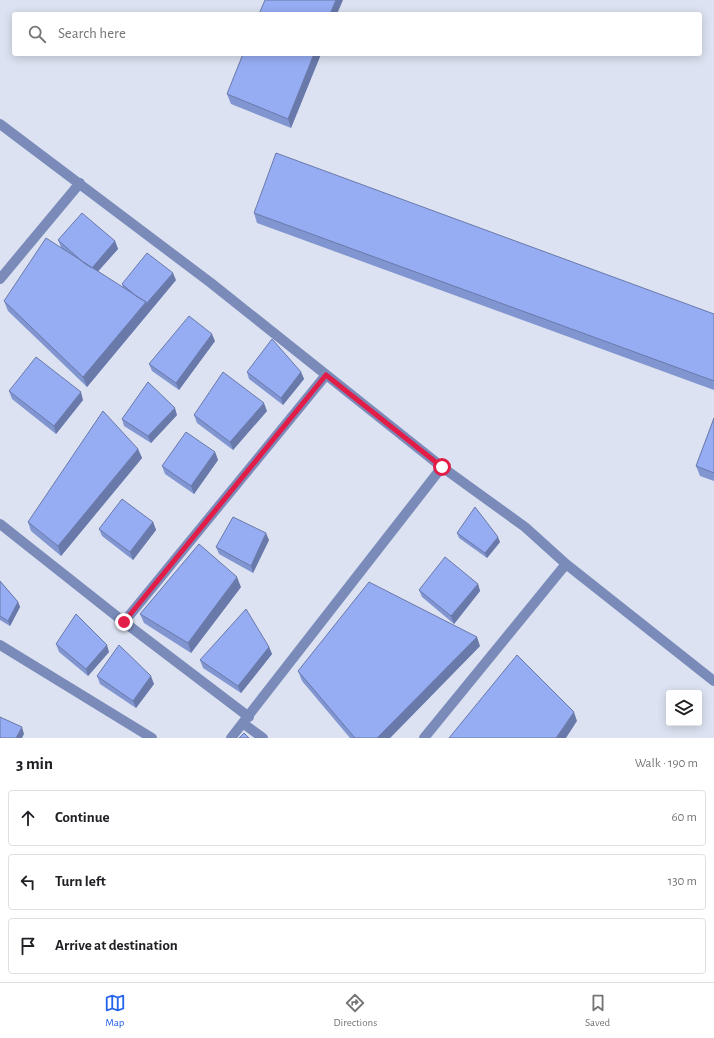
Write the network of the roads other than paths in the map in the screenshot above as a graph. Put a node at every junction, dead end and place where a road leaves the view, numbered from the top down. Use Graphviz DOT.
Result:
graph roads {
  1 [pos="0,124"];
  2 [pos="80,183"];
  3 [pos="0,279"];
  4 [pos="326,375"];
  5 [pos="442,467"];
  6 [pos="0,524"];
  7 [pos="566,564"];
  8 [pos="124,622"];
  9 [pos="0,645"];
  10 [pos="714,681"];
  11 [pos="246,720"];
  12 [pos="152,738"];
  13 [pos="231,738"];
  14 [pos="263,738"];
  15 [pos="424,738"];
  1 -- 2 [label="street"];
  2 -- 3 [label="street"];
  2 -- 4 [label="street"];
  4 -- 5 [label="street"];
  4 -- 8 [label="street"];
  5 -- 7 [label="street"];
  5 -- 11 [label="street"];
  6 -- 8 [label="street"];
  7 -- 10 [label="street"];
  7 -- 15 [label="street"];
  8 -- 11 [label="street"];
  9 -- 12 [label="street"];
  11 -- 13 [label="street"];
  11 -- 14 [label="street"];
}
